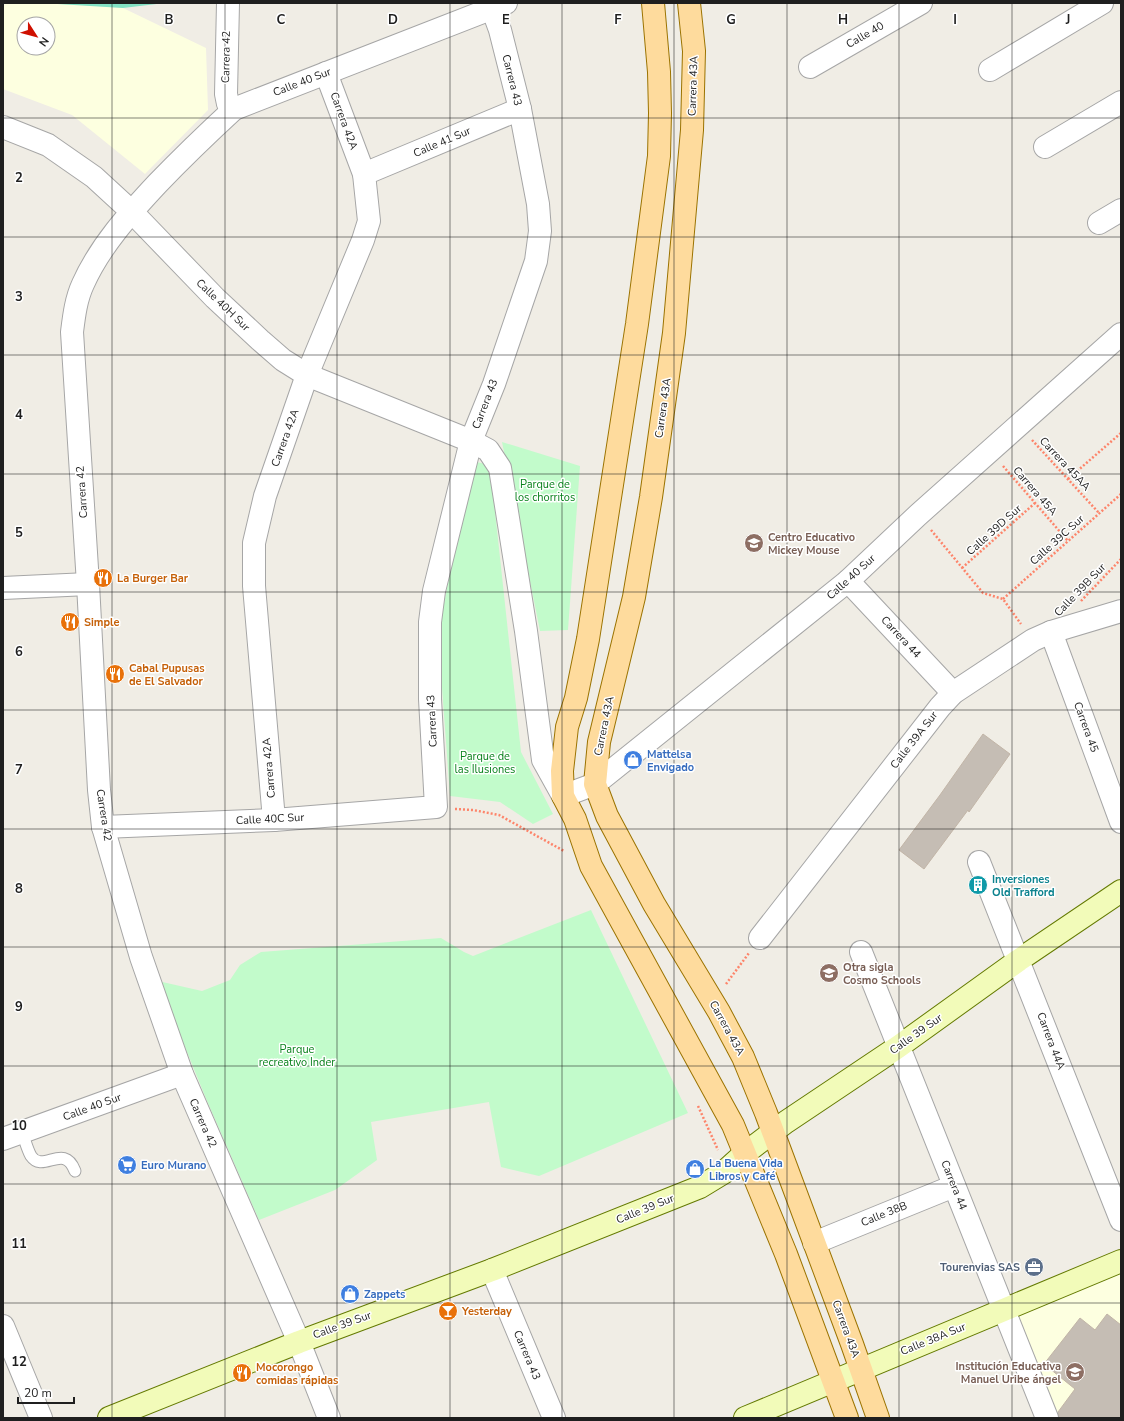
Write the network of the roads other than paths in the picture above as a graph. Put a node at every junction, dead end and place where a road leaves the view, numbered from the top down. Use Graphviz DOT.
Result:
graph roads {
  1 [pos="229,3"];
  2 [pos="653,3"];
  3 [pos="689,3"];
  4 [pos="921,3"];
  5 [pos="1102,3"];
  6 [pos="499,6"];
  7 [pos="810,67"];
  8 [pos="990,70"];
  9 [pos="326,73"];
  10 [pos="1121,102"];
  11 [pos="234,109"];
  12 [pos="520,109"];
  13 [pos="3,127"];
  14 [pos="1045,148"];
  15 [pos="364,174"];
  16 [pos="1121,210"];
  17 [pos="131,211"];
  18 [pos="1099,223"];
  19 [pos="1121,334"];
  20 [pos="307,375"];
  21 [pos="471,441"];
  22 [pos="848,581"];
  23 [pos="88,584"];
  24 [pos="3,588"];
  25 [pos="1121,611"];
  26 [pos="1042,636"];
  27 [pos="953,692"];
  28 [pos="595,784"];
  29 [pos="563,796"];
  30 [pos="436,807"];
  31 [pos="274,820"];
  32 [pos="1121,822"];
  33 [pos="103,827"];
  34 [pos="979,862"];
  35 [pos="1121,891"];
  36 [pos="760,938"];
  37 [pos="861,952"];
  38 [pos="1019,960"];
  39 [pos="898,1047"];
  40 [pos="182,1074"];
  41 [pos="772,1132"];
  42 [pos="9,1133"];
  43 [pos="744,1154"];
  44 [pos="75,1171"];
  45 [pos="954,1186"];
  46 [pos="1121,1220"];
  47 [pos="814,1243"];
  48 [pos="1121,1261"];
  49 [pos="492,1270"];
  50 [pos="1004,1310"];
  51 [pos="3,1326"];
  52 [pos="299,1342"];
  53 [pos="860,1369"];
  54 [pos="834,1382"];
  55 [pos="41,1418"];
  56 [pos="110,1418"];
  57 [pos="329,1418"];
  58 [pos="554,1418"];
  59 [pos="745,1418"];
  60 [pos="847,1418"];
  61 [pos="878,1418"];
  62 [pos="1047,1418"];
  1 -- 11 [label="street, Carrera 42"];
  2 -- 29 [label="main road"];
  3 -- 28 [label="main road, Carrera 43A"];
  4 -- 7 [label="street, Calle 40"];
  5 -- 8 [label="street"];
  6 -- 9 [label="street, Calle 40 Sur"];
  6 -- 12 [label="street, Carrera 43"];
  9 -- 11 [label="street, Calle 40 Sur"];
  9 -- 15 [label="street, Carrera 42A"];
  10 -- 14 [label="street"];
  11 -- 17 [label="street, Calle 40 Sur"];
  12 -- 15 [label="street, Calle 41 Sur"];
  12 -- 21 [label="street, Carrera 43"];
  13 -- 17 [label="street, Calle 40H Sur"];
  15 -- 20 [label="street, Carrera 42A"];
  16 -- 18 [label="street"];
  17 -- 20 [label="street, Calle 40H Sur"];
  17 -- 23 [label="street, Carrera 42"];
  19 -- 22 [label="street, Calle 40 Sur"];
  20 -- 21 [label="street, Calle 40H Sur"];
  20 -- 31 [label="street, Carrera 42A"];
  21 -- 29 [label="street"];
  21 -- 30 [label="street, Carrera 43"];
  22 -- 27 [label="street, Carrera 44"];
  22 -- 28 [label="street, Calle 40 Sur"];
  23 -- 24 [label="street"];
  23 -- 33 [label="street, Carrera 42"];
  25 -- 26 [label="street, Calle 39A Sur"];
  26 -- 27 [label="street, Calle 39A Sur"];
  26 -- 32 [label="street, Carrera 45"];
  27 -- 36 [label="street, Calle 39A Sur"];
  28 -- 29 [label="street, Calle 40 Sur"];
  28 -- 41 [label="main road, Carrera 43A"];
  29 -- 43 [label="main road"];
  30 -- 31 [label="street, Calle 40C Sur"];
  31 -- 33 [label="street, Calle 40C Sur"];
  33 -- 40 [label="street, Carrera 42"];
  34 -- 38 [label="street, Carrera 44A"];
  35 -- 38 [label="street, Calle 39 Sur"];
  37 -- 39 [label="street, Carrera 44"];
  38 -- 39 [label="street, Calle 39 Sur"];
  38 -- 46 [label="street, Carrera 44A"];
  39 -- 41 [label="street, Calle 39 Sur"];
  39 -- 45 [label="street, Carrera 44"];
  40 -- 42 [label="street, Calle 40 Sur"];
  40 -- 52 [label="street, Carrera 42"];
  41 -- 43 [label="street, Calle 39 Sur"];
  41 -- 47 [label="main road, Carrera 43A"];
  42 -- 44 [label="lane"];
  43 -- 49 [label="street, Calle 39 Sur"];
  43 -- 54 [label="main road"];
  45 -- 47 [label="street, Calle 38B"];
  45 -- 50 [label="street, Carrera 44"];
  47 -- 53 [label="main road, Carrera 43A"];
  48 -- 50 [label="street, Calle 38A Sur"];
  49 -- 52 [label="street, Calle 39 Sur"];
  49 -- 58 [label="street, Carrera 43"];
  50 -- 53 [label="street, Calle 38A Sur"];
  50 -- 62 [label="street, Carrera 44"];
  51 -- 55 [label="street"];
  52 -- 56 [label="street, Calle 39 Sur"];
  52 -- 57 [label="street, Carrera 42"];
  53 -- 54 [label="street, Calle 38A Sur"];
  53 -- 61 [label="main road, Carrera 43A"];
  54 -- 59 [label="street, Calle 38A Sur"];
  54 -- 60 [label="main road"];
}
